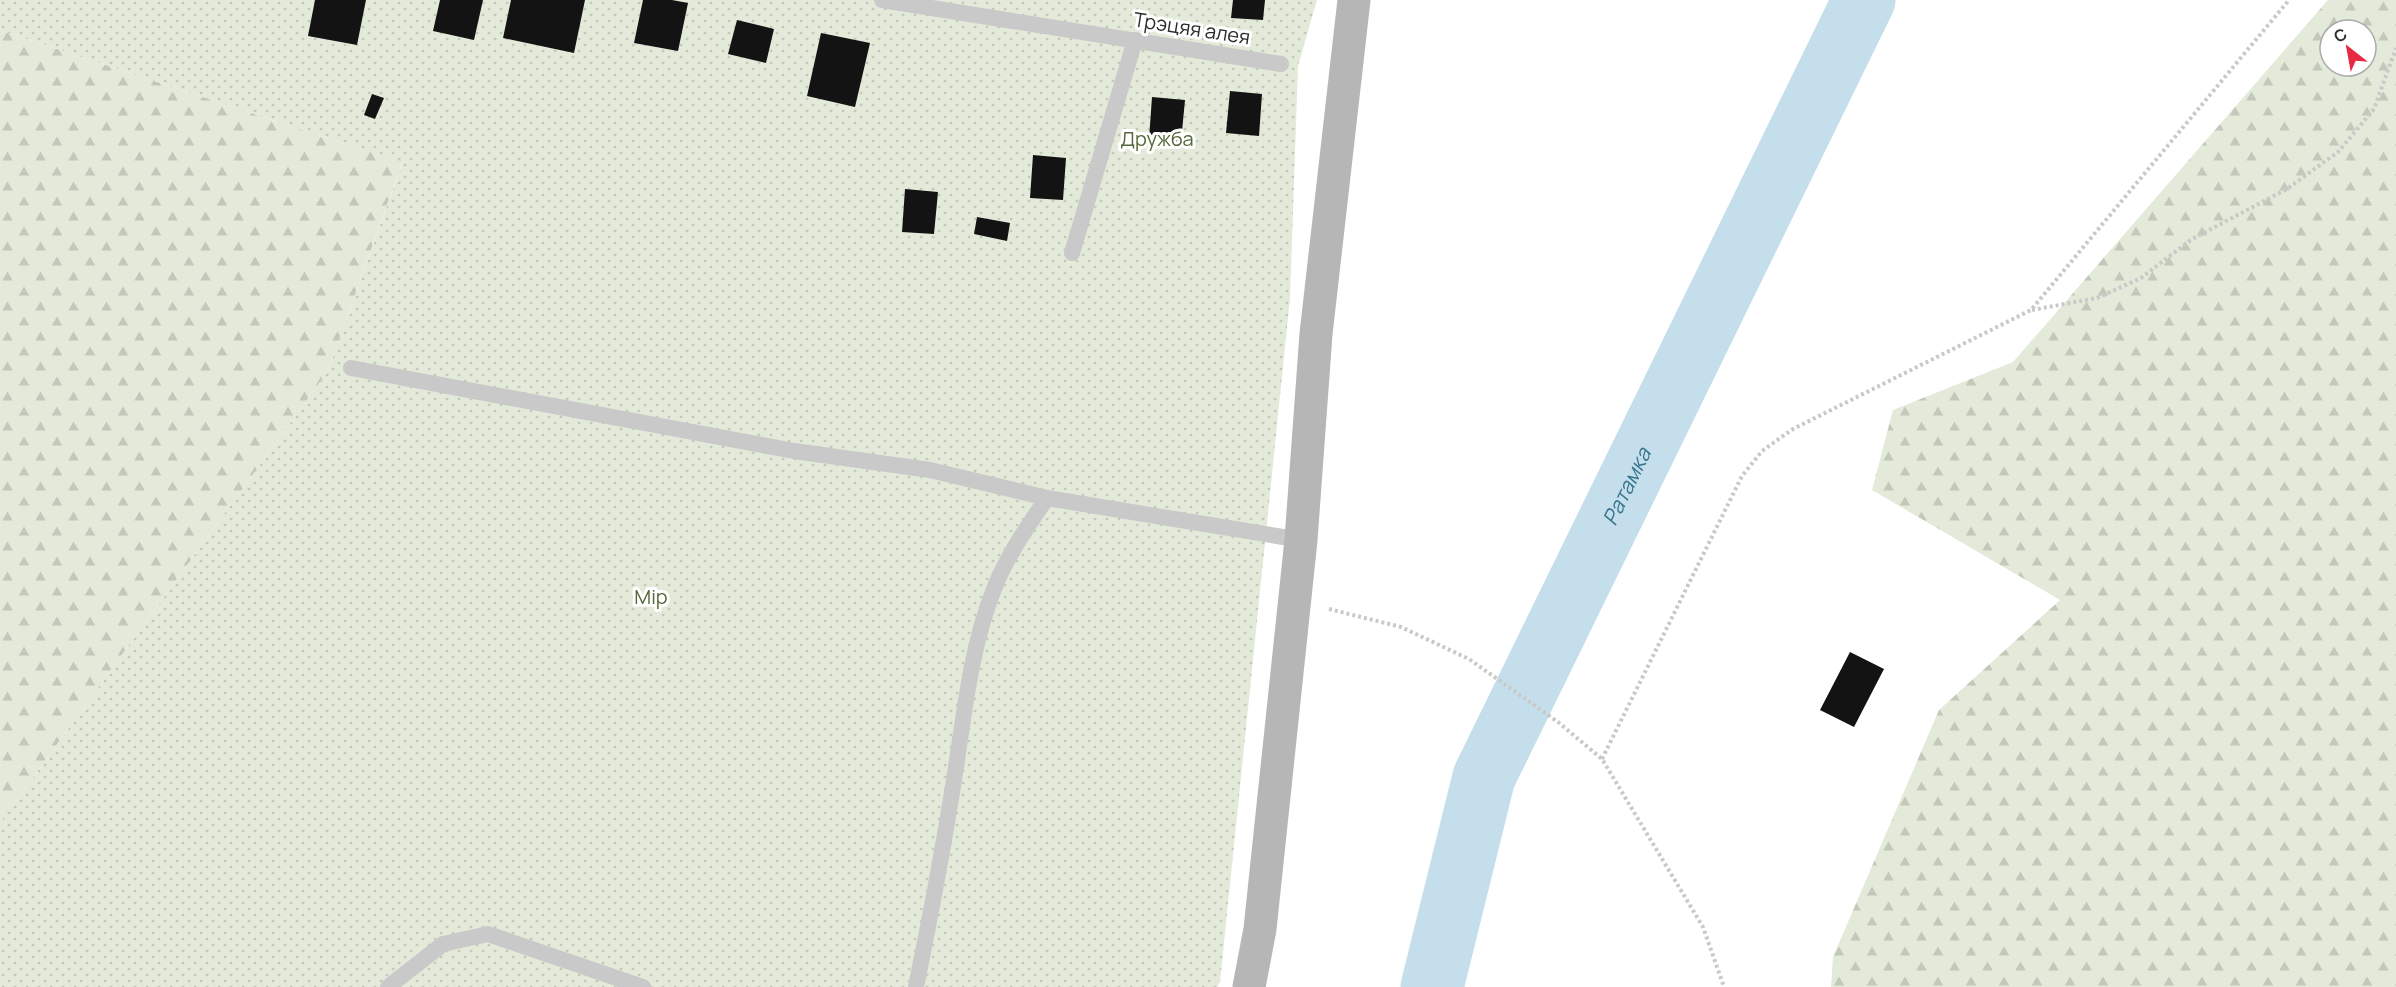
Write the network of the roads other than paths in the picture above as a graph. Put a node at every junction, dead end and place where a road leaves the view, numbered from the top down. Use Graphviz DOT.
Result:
graph roads {
  1 [pos="882,0"];
  2 [pos="1354,0"];
  3 [pos="1136,40"];
  4 [pos="1281,64"];
  5 [pos="1072,253"];
  6 [pos="351,368"];
  7 [pos="1047,498"];
  8 [pos="1301,540"];
  9 [pos="388,987"];
  10 [pos="643,987"];
  11 [pos="916,987"];
  12 [pos="1249,987"];
  1 -- 3 [label="lane, Трэцяя алея"];
  2 -- 8 [label="street"];
  3 -- 4 [label="lane, Трэцяя алея"];
  3 -- 5 [label="lane"];
  6 -- 7 [label="lane"];
  7 -- 8 [label="lane"];
  7 -- 11 [label="lane"];
  8 -- 12 [label="street"];
  9 -- 10 [label="lane"];
}
